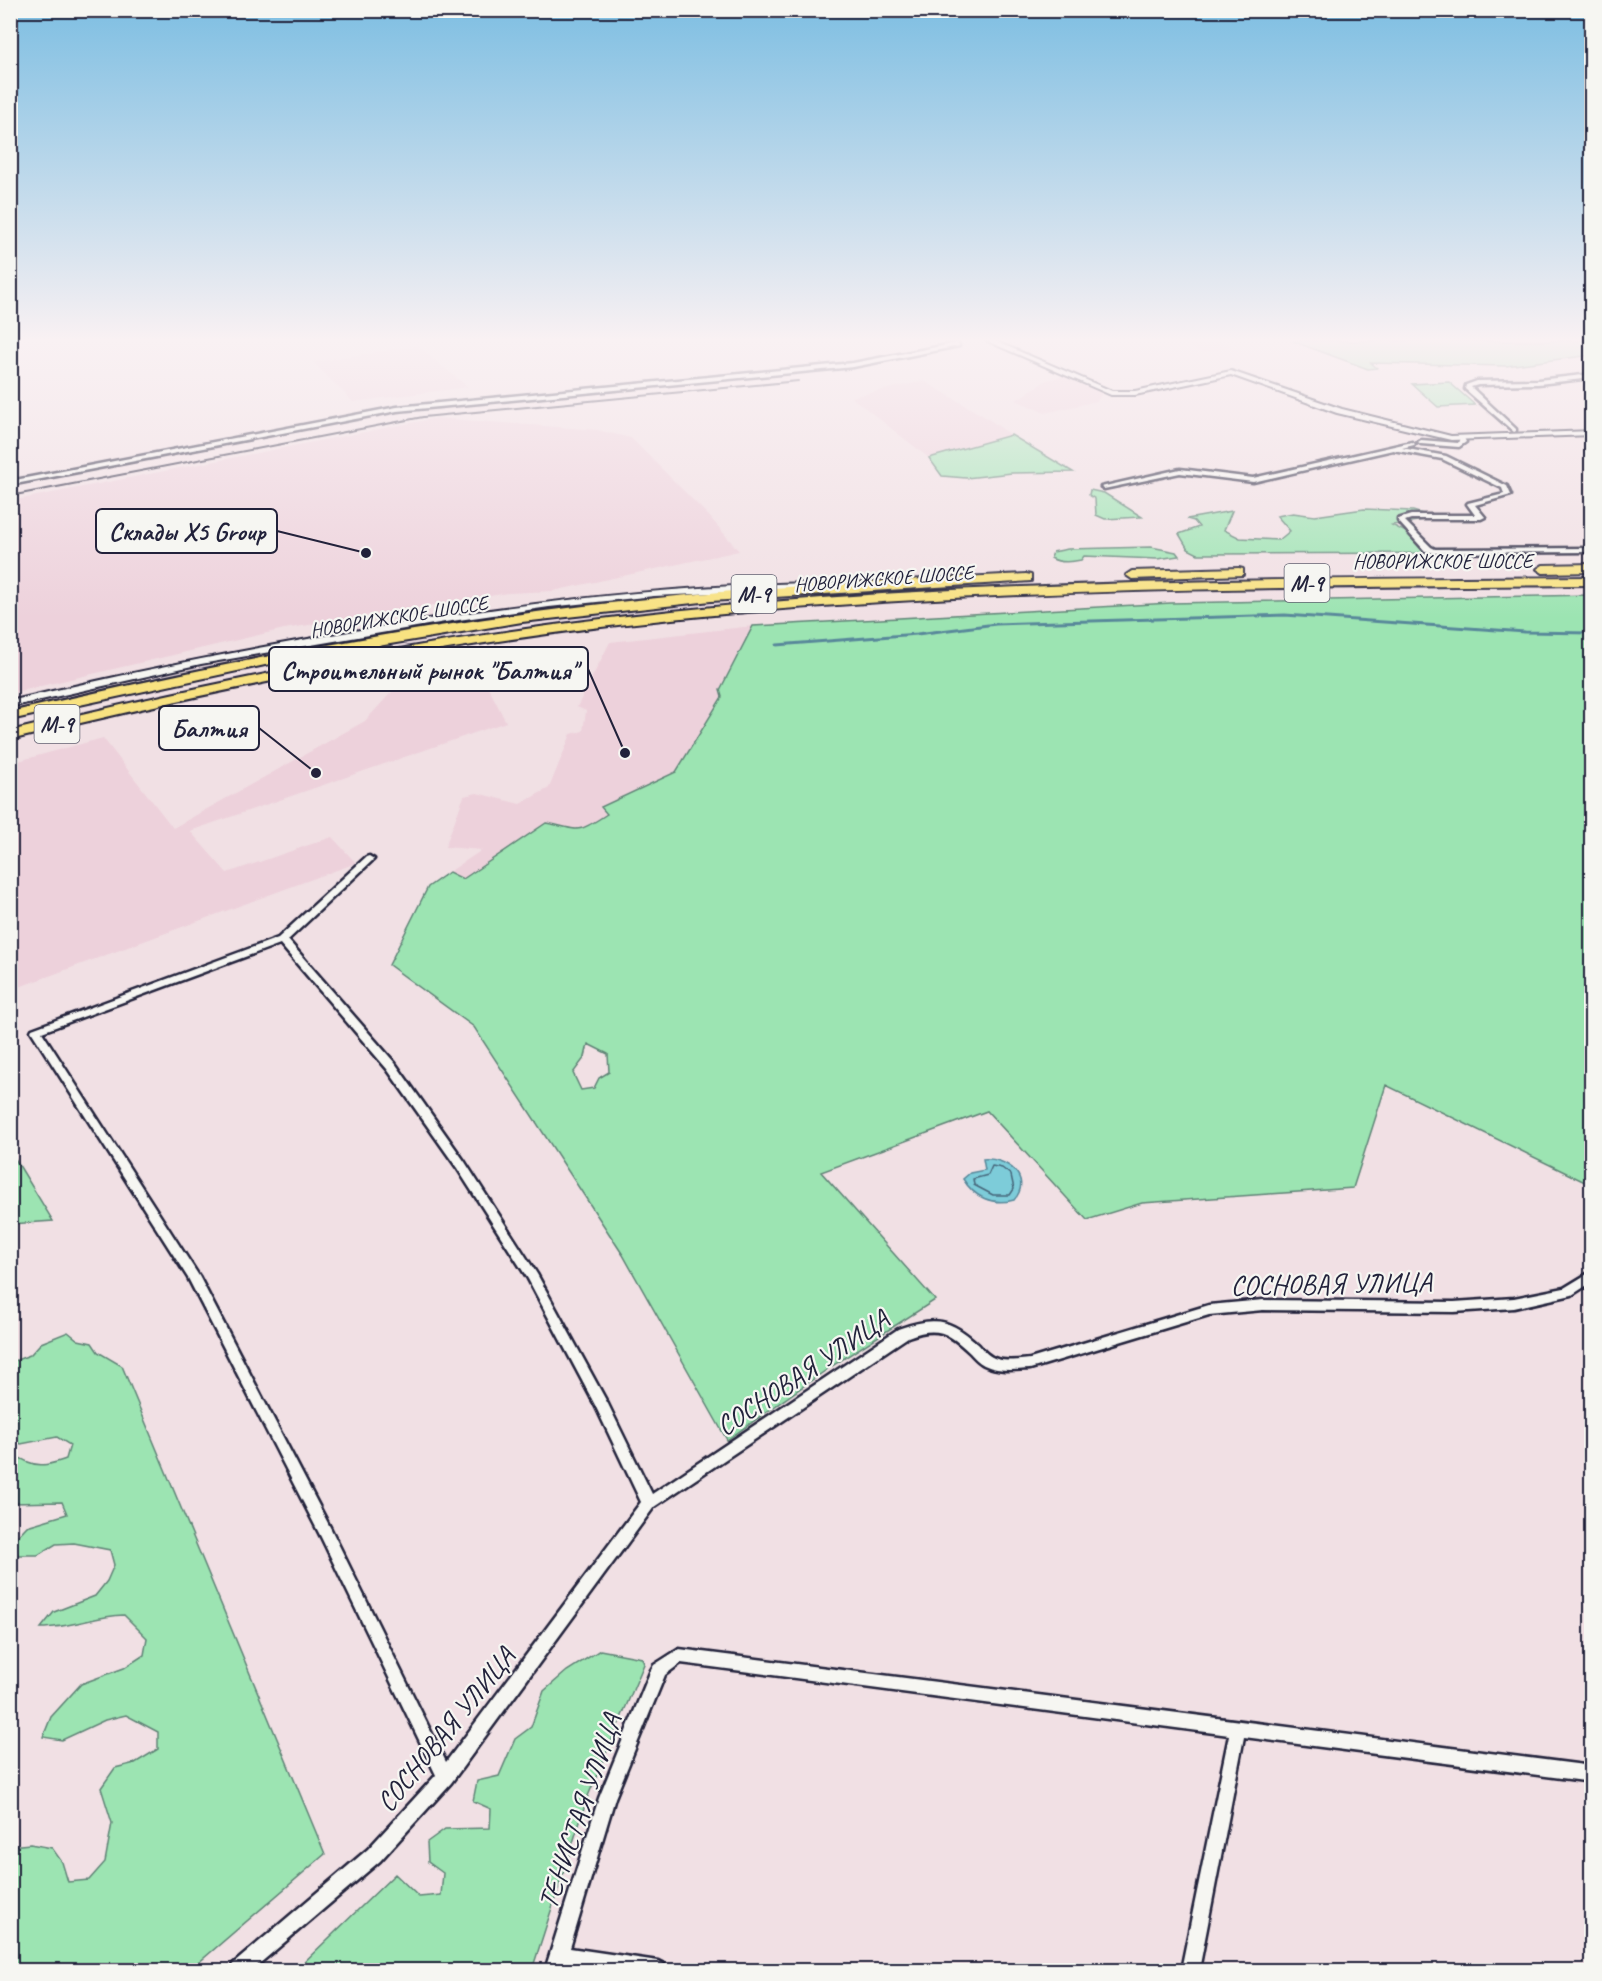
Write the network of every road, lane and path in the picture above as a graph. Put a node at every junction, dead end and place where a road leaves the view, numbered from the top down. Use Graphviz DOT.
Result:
graph roads {
  1 [pos="273,433"];
  2 [pos="1425,433"];
  3 [pos="1582,433"];
  4 [pos="1462,439"];
  5 [pos="1421,442"];
  6 [pos="1412,444"];
  7 [pos="1395,449"];
  8 [pos="10,483"];
  9 [pos="1104,487"];
  10 [pos="1592,550"];
  11 [pos="1592,568"];
  12 [pos="1592,581"];
  13 [pos="844,587"];
  14 [pos="10,704"];
  15 [pos="10,716"];
  16 [pos="10,736"];
  17 [pos="369,859"];
  18 [pos="282,940"];
  19 [pos="1592,1275"];
  20 [pos="649,1503"];
  21 [pos="1238,1729"];
  22 [pos="1592,1774"];
  23 [pos="445,1777"];
  24 [pos="556,1963"];
  25 [pos="239,1971"];
  26 [pos="658,1971"];
  27 [pos="1190,1971"];
  1 -- 8 [label="street"];
  2 -- 4 [label="street"];
  3 -- 4 [label="street"];
  4 -- 5 [label="street"];
  6 -- 7 [label="street"];
  7 -- 9 [label="street"];
  7 -- 10 [label="street"];
  11 -- 13 [label="highway, НОВОРИЖСКОЕ ШОССЕ / М-9"];
  12 -- 16 [label="highway, НОВОРИЖСКОЕ ШОССЕ / М-9"];
  13 -- 14 [label="street"];
  13 -- 15 [label="highway, НОВОРИЖСКОЕ ШОССЕ / М-9"];
  17 -- 18 [label="street"];
  18 -- 20 [label="street"];
  18 -- 23 [label="street"];
  19 -- 20 [label="street, СОСНОВАЯ УЛИЦА"];
  20 -- 23 [label="street, СОСНОВАЯ УЛИЦА"];
  21 -- 22 [label="street"];
  21 -- 24 [label="street, ТЕНИСТАЯ УЛИЦА"];
  21 -- 27 [label="street"];
  23 -- 25 [label="street, СОСНОВАЯ УЛИЦА"];
  24 -- 26 [label="street"];
}
